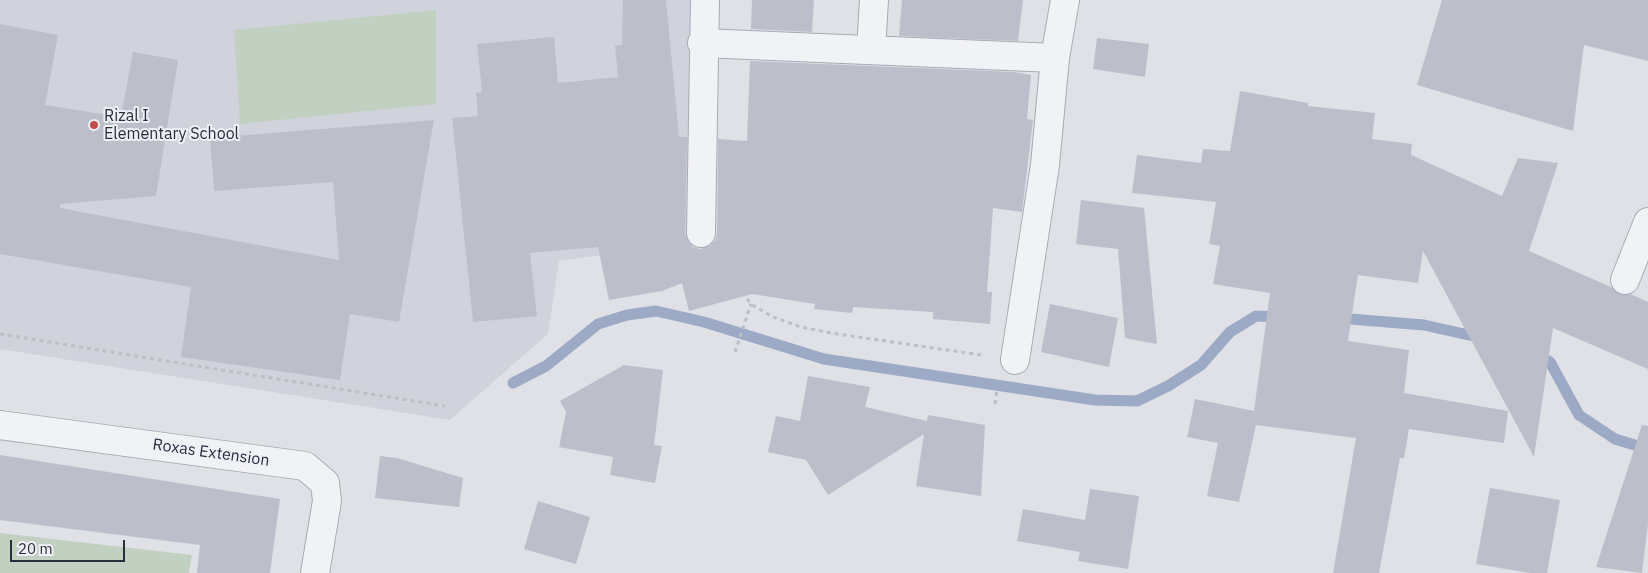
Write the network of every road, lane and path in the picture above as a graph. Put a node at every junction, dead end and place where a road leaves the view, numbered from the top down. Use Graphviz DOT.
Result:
graph roads {
  1 [pos="704,0"];
  2 [pos="874,0"];
  3 [pos="1065,0"];
  4 [pos="702,43"];
  5 [pos="871,50"];
  6 [pos="1055,58"];
  7 [pos="1648,222"];
  8 [pos="701,232"];
  9 [pos="1625,280"];
  10 [pos="751,304"];
  11 [pos="0,334"];
  12 [pos="734,352"];
  13 [pos="1015,360"];
  14 [pos="445,406"];
  15 [pos="0,425"];
  16 [pos="315,573"];
  1 -- 4 [label="street"];
  2 -- 5 [label="street"];
  3 -- 6 [label="street"];
  4 -- 5 [label="street"];
  4 -- 8 [label="street"];
  5 -- 6 [label="street"];
  6 -- 13 [label="street"];
  7 -- 9 [label="street"];
  8 -- 10 [label="path"];
  10 -- 12 [label="path"];
  10 -- 13 [label="path"];
  11 -- 14 [label="path"];
  15 -- 16 [label="street, Roxas Extension"];
}
